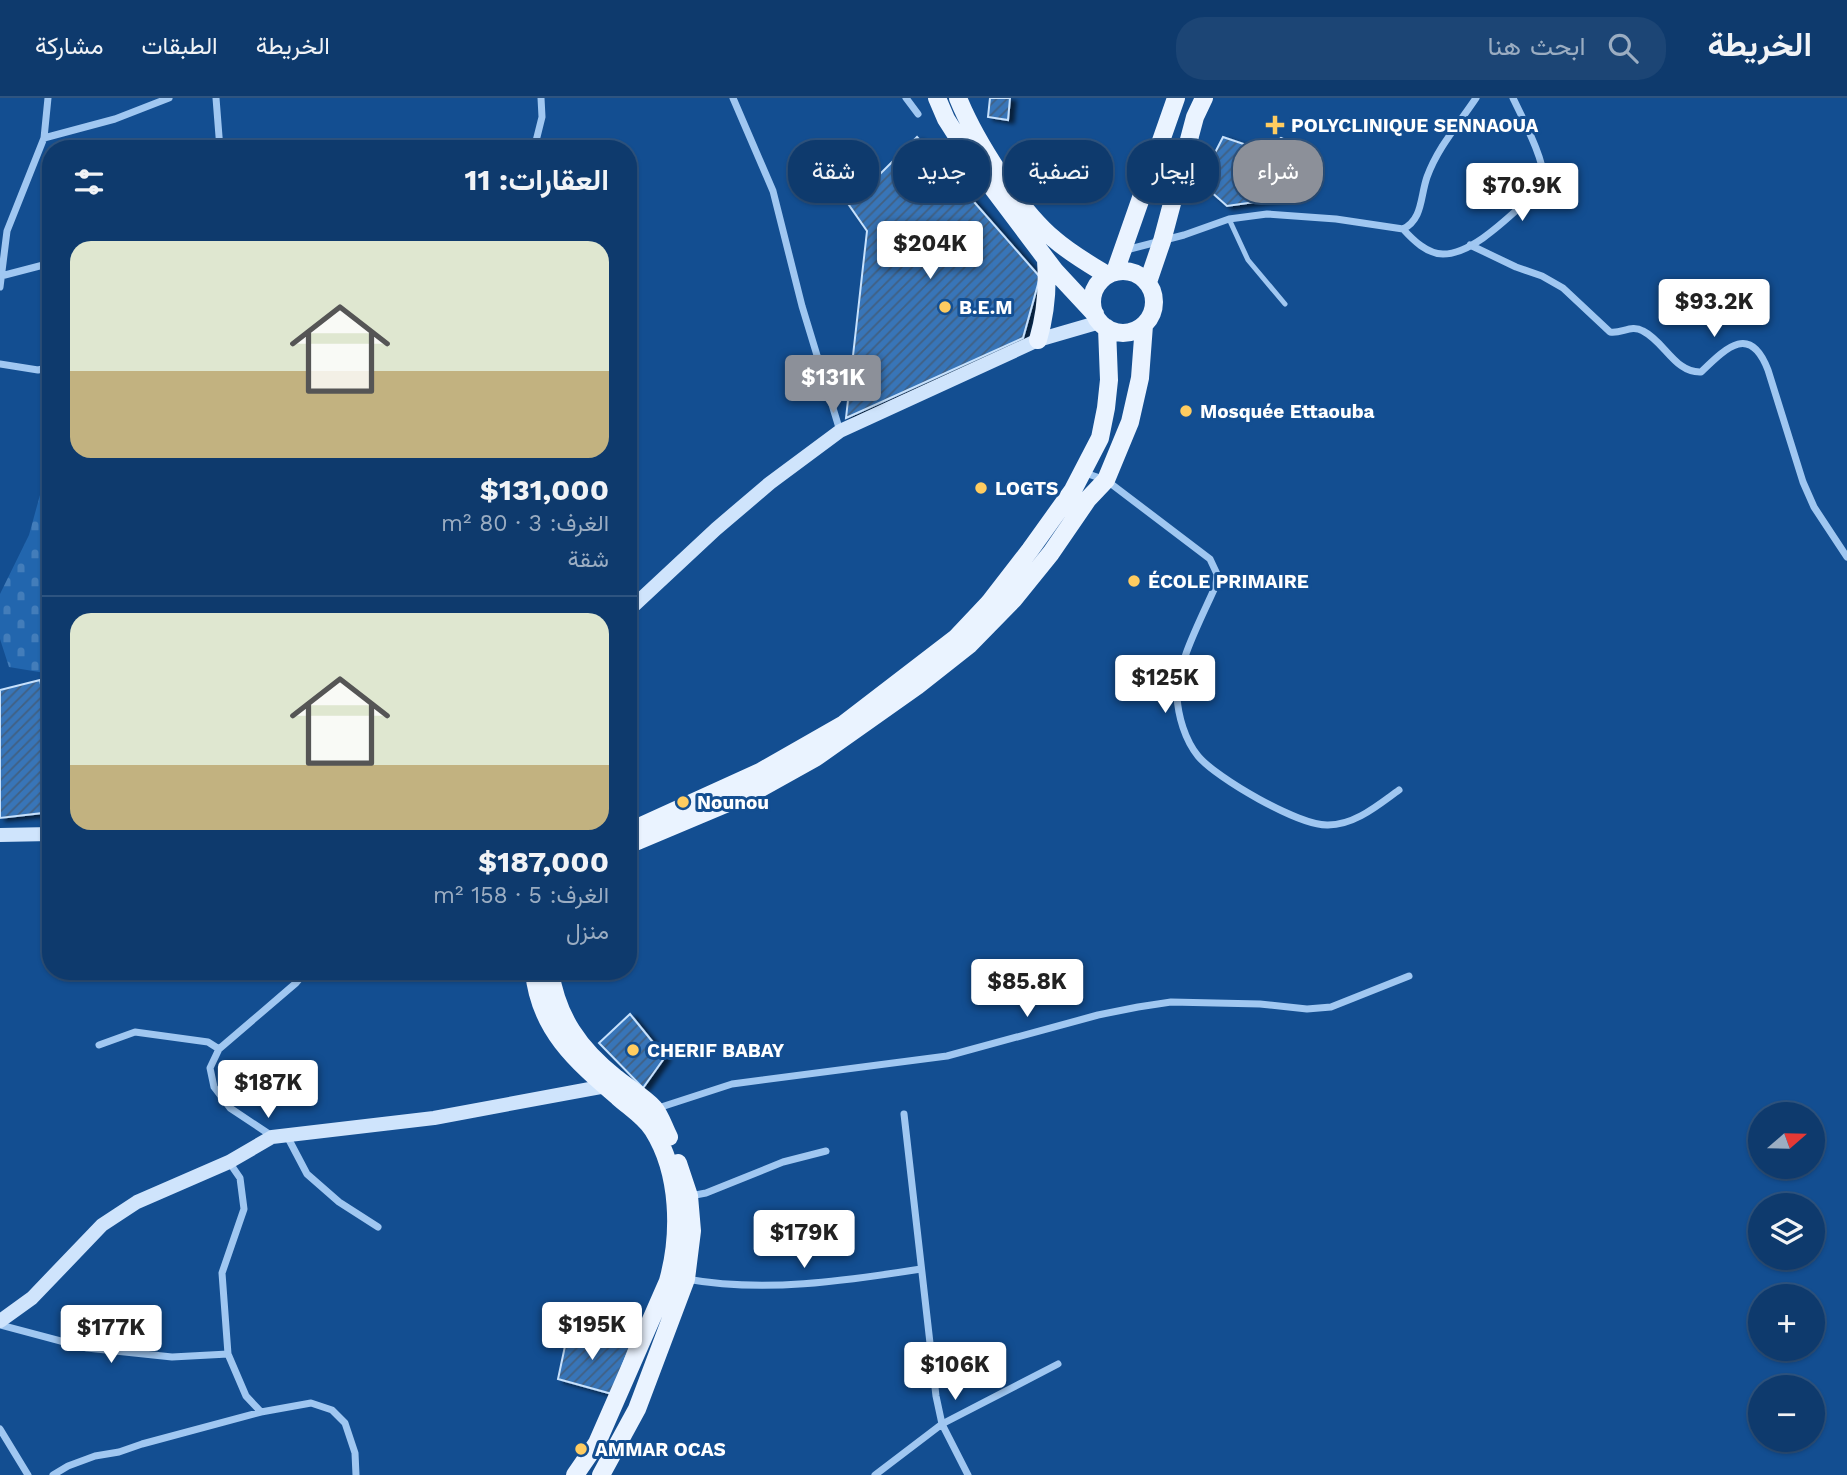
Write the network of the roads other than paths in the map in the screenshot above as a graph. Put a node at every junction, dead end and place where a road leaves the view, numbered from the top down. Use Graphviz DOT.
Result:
graph roads {
  1 [pos="48,98"];
  2 [pos="169,98"];
  3 [pos="216,98"];
  4 [pos="541,98"];
  5 [pos="733,98"];
  6 [pos="906,98"];
  7 [pos="937,98"];
  8 [pos="958,98"];
  9 [pos="1176,98"];
  10 [pos="1204,98"];
  11 [pos="1476,98"];
  12 [pos="1513,98"];
  13 [pos="918,114"];
  14 [pos="44,138"];
  15 [pos="219,140"];
  16 [pos="536,140"];
  17 [pos="42,143"];
  18 [pos="1229,219"];
  19 [pos="1402,229"];
  20 [pos="1162,242"];
  21 [pos="1470,246"];
  22 [pos="1122,251"];
  23 [pos="1046,260"];
  24 [pos="42,265"];
  25 [pos="1111,274"];
  26 [pos="1,276"];
  27 [pos="1147,282"];
  28 [pos="0,287"];
  29 [pos="1285,304"];
  30 [pos="1101,321"];
  31 [pos="1144,325"];
  32 [pos="1038,340"];
  33 [pos="0,364"];
  34 [pos="42,369"];
  35 [pos="840,431"];
  36 [pos="1082,471"];
  37 [pos="1106,480"];
  38 [pos="1847,556"];
  39 [pos="637,603"];
  40 [pos="1399,790"];
  41 [pos="637,828"];
  42 [pos="42,834"];
  43 [pos="0,835"];
  44 [pos="637,841"];
  45 [pos="1409,976"];
  46 [pos="298,980"];
  47 [pos="535,980"];
  48 [pos="551,980"];
  49 [pos="99,1045"];
  50 [pos="219,1049"];
  51 [pos="606,1087"];
  52 [pos="655,1109"];
  53 [pos="904,1114"];
  54 [pos="280,1136"];
  55 [pos="826,1151"];
  56 [pos="229,1162"];
  57 [pos="690,1196"];
  58 [pos="378,1227"];
  59 [pos="921,1269"];
  60 [pos="686,1279"];
  61 [pos="0,1323"];
  62 [pos="228,1353"];
  63 [pos="1058,1364"];
  64 [pos="261,1412"];
  65 [pos="942,1424"];
  66 [pos="0,1429"];
  67 [pos="28,1475"];
  68 [pos="54,1475"];
  69 [pos="356,1475"];
  70 [pos="575,1475"];
  71 [pos="601,1475"];
  72 [pos="875,1475"];
  73 [pos="968,1475"];
  1 -- 14 [label="street"];
  2 -- 14 [label="street"];
  3 -- 15 [label="street"];
  4 -- 16 [label="street"];
  5 -- 35 [label="street"];
  6 -- 13 [label="street"];
  7 -- 23 [label="main road"];
  8 -- 25 [label="main road"];
  9 -- 22 [label="main road"];
  10 -- 20 [label="main road"];
  11 -- 19 [label="street"];
  12 -- 21 [label="street"];
  17 -- 26 [label="street"];
  18 -- 19 [label="street"];
  18 -- 20 [label="street"];
  18 -- 29 [label="lane"];
  19 -- 21 [label="street"];
  20 -- 22 [label="street"];
  20 -- 27 [label="main road"];
  21 -- 38 [label="street"];
  22 -- 25 [label="main road"];
  23 -- 30 [label="main road"];
  23 -- 32 [label="main road"];
  24 -- 26 [label="street"];
  25 -- 27 [label="main road"];
  25 -- 30 [label="main road"];
  26 -- 28 [label="street"];
  27 -- 31 [label="main road"];
  30 -- 31 [label="main road"];
  30 -- 32 [label="street"];
  30 -- 36 [label="main road"];
  31 -- 37 [label="main road"];
  32 -- 35 [label="street"];
  33 -- 34 [label="street"];
  35 -- 39 [label="street"];
  36 -- 37 [label="street"];
  36 -- 41 [label="main road"];
  37 -- 40 [label="street"];
  37 -- 44 [label="main road"];
  42 -- 43 [label="street"];
  45 -- 52 [label="street"];
  46 -- 50 [label="street"];
  47 -- 51 [label="main road"];
  48 -- 52 [label="main road"];
  49 -- 50 [label="street"];
  50 -- 54 [label="street"];
  51 -- 54 [label="street"];
  51 -- 70 [label="main road"];
  52 -- 57 [label="main road"];
  53 -- 59 [label="street"];
  54 -- 56 [label="street"];
  54 -- 58 [label="street"];
  55 -- 57 [label="street"];
  56 -- 61 [label="street"];
  56 -- 62 [label="street"];
  57 -- 60 [label="main road"];
  59 -- 60 [label="street"];
  59 -- 65 [label="street"];
  60 -- 71 [label="main road"];
  61 -- 62 [label="street"];
  62 -- 64 [label="street"];
  63 -- 65 [label="street"];
  64 -- 68 [label="street"];
  64 -- 69 [label="street"];
  65 -- 72 [label="street"];
  65 -- 73 [label="street"];
  66 -- 67 [label="street"];
}
